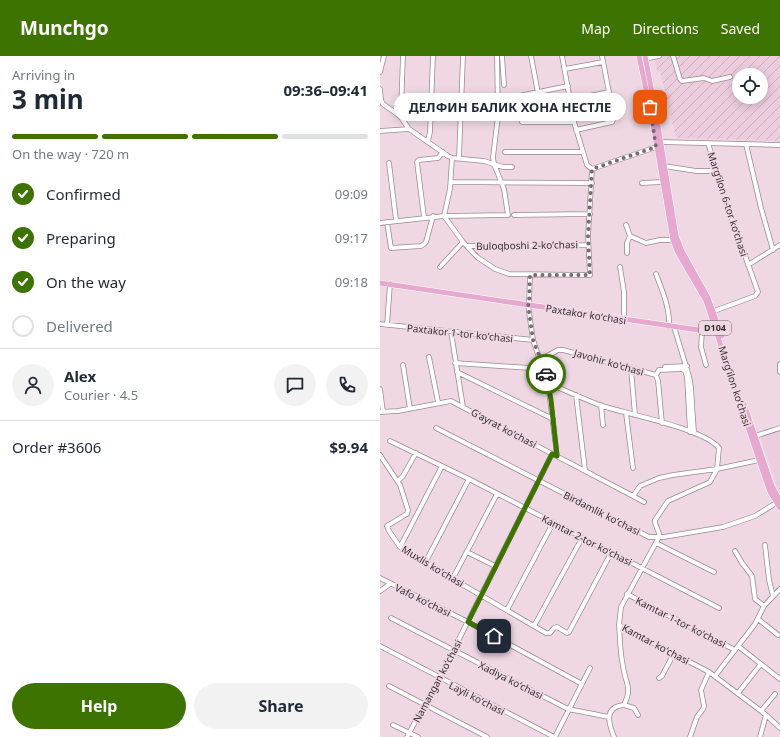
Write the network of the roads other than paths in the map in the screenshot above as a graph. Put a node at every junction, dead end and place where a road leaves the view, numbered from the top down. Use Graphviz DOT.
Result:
graph roads {
  1 [pos="384,56"];
  2 [pos="403,56"];
  3 [pos="433,56"];
  4 [pos="463,56"];
  5 [pos="497,56"];
  6 [pos="502,56"];
  7 [pos="531,56"];
  8 [pos="562,56"];
  9 [pos="602,56"];
  10 [pos="659,56"];
  11 [pos="673,56"];
  12 [pos="645,57"];
  13 [pos="639,58"];
  14 [pos="603,62"];
  15 [pos="565,69"];
  16 [pos="380,72"];
  17 [pos="730,77"];
  18 [pos="504,85"];
  19 [pos="568,86"];
  20 [pos="380,89"];
  21 [pos="538,92"];
  22 [pos="609,92"];
  23 [pos="520,96"];
  24 [pos="514,97"];
  25 [pos="570,100"];
  26 [pos="400,116"];
  27 [pos="574,122"];
  28 [pos="409,129"];
  29 [pos="576,130"];
  30 [pos="380,131"];
  31 [pos="428,141"];
  32 [pos="660,142"];
  33 [pos="708,143"];
  34 [pos="746,144"];
  35 [pos="780,145"];
  36 [pos="656,147"];
  37 [pos="443,152"];
  38 [pos="504,152"];
  39 [pos="582,152"];
  40 [pos="452,158"];
  41 [pos="459,158"];
  42 [pos="389,164"];
  43 [pos="494,164"];
  44 [pos="664,166"];
  45 [pos="512,167"];
  46 [pos="592,169"];
  47 [pos="717,171"];
  48 [pos="451,182"];
  49 [pos="662,182"];
  50 [pos="502,183"];
  51 [pos="592,183"];
  52 [pos="642,183"];
  53 [pos="590,214"];
  54 [pos="514,215"];
  55 [pos="433,216"];
  56 [pos="444,216"];
  57 [pos="424,217"];
  58 [pos="396,220"];
  59 [pos="380,222"];
  60 [pos="387,222"];
  61 [pos="626,225"];
  62 [pos="630,236"];
  63 [pos="673,240"];
  64 [pos="463,242"];
  65 [pos="588,244"];
  66 [pos="780,245"];
  67 [pos="467,246"];
  68 [pos="773,250"];
  69 [pos="627,253"];
  70 [pos="748,264"];
  71 [pos="440,267"];
  72 [pos="620,267"];
  73 [pos="656,274"];
  74 [pos="530,275"];
  75 [pos="380,282"];
  76 [pos="390,284"];
  77 [pos="528,305"];
  78 [pos="714,311"];
  79 [pos="624,319"];
  80 [pos="380,324"];
  81 [pos="387,325"];
  82 [pos="671,326"];
  83 [pos="702,331"];
  84 [pos="451,332"];
  85 [pos="719,333"];
  86 [pos="533,340"];
  87 [pos="429,357"];
  88 [pos="540,360"];
  89 [pos="455,362"];
  90 [pos="780,364"];
  91 [pos="403,365"];
  92 [pos="706,365"];
  93 [pos="687,366"];
  94 [pos="544,369"];
  95 [pos="631,369"];
  96 [pos="659,370"];
  97 [pos="457,372"];
  98 [pos="780,372"];
  99 [pos="656,375"];
  100 [pos="548,383"];
  101 [pos="380,389"];
  102 [pos="576,395"];
  103 [pos="438,402"];
  104 [pos="601,405"];
  105 [pos="463,407"];
  106 [pos="410,409"];
  107 [pos="382,412"];
  108 [pos="626,413"];
  109 [pos="635,415"];
  110 [pos="553,419"];
  111 [pos="662,423"];
  112 [pos="603,425"];
  113 [pos="436,428"];
  114 [pos="780,428"];
  115 [pos="692,432"];
  116 [pos="754,436"];
  117 [pos="390,441"];
  118 [pos="416,453"];
  119 [pos="380,455"];
  120 [pos="555,455"];
  121 [pos="758,460"];
  122 [pos="442,466"];
  123 [pos="633,468"];
  124 [pos="717,469"];
  125 [pos="585,470"];
  126 [pos="469,479"];
  127 [pos="398,481"];
  128 [pos="538,481"];
  129 [pos="497,494"];
  130 [pos="633,496"];
  131 [pos="644,502"];
  132 [pos="778,502"];
  133 [pos="525,508"];
  134 [pos="780,508"];
  135 [pos="553,523"];
  136 [pos="659,537"];
  137 [pos="582,538"];
  138 [pos="656,543"];
  139 [pos="765,545"];
  140 [pos="400,547"];
  141 [pos="735,551"];
  142 [pos="466,552"];
  143 [pos="611,553"];
  144 [pos="426,563"];
  145 [pos="495,566"];
  146 [pos="643,568"];
  147 [pos="714,572"];
  148 [pos="380,578"];
  149 [pos="453,578"];
  150 [pos="390,584"];
  151 [pos="780,589"];
  152 [pos="380,591"];
  153 [pos="627,594"];
  154 [pos="481,595"];
  155 [pos="773,596"];
  156 [pos="764,606"];
  157 [pos="719,608"];
  158 [pos="507,610"];
  159 [pos="391,618"];
  160 [pos="758,619"];
  161 [pos="468,622"];
  162 [pos="619,625"];
  163 [pos="534,626"];
  164 [pos="778,635"];
  165 [pos="380,646"];
  166 [pos="738,646"];
  167 [pos="735,650"];
  168 [pos="453,651"];
  169 [pos="674,653"];
  170 [pos="761,664"];
  171 [pos="590,668"];
  172 [pos="710,672"];
  173 [pos="715,676"];
  174 [pos="438,678"];
  175 [pos="660,678"];
  176 [pos="780,679"];
  177 [pos="582,684"];
  178 [pos="389,686"];
  179 [pos="738,693"];
  180 [pos="775,694"];
  181 [pos="425,704"];
  182 [pos="624,705"];
  183 [pos="568,709"];
  184 [pos="762,711"];
  185 [pos="638,715"];
  186 [pos="766,715"];
  187 [pos="609,717"];
  188 [pos="393,725"];
  189 [pos="780,728"];
  190 [pos="408,735"];
  191 [pos="418,737"];
  192 [pos="487,737"];
  193 [pos="554,737"];
  194 [pos="614,737"];
  195 [pos="690,737"];
  196 [pos="760,737"];
  1 -- 16 [label="street"];
  2 -- 26 [label="street"];
  3 -- 31 [label="street"];
  4 -- 41 [label="street"];
  5 -- 43 [label="street"];
  6 -- 18 [label="street"];
  7 -- 21 [label="street"];
  8 -- 15 [label="street"];
  9 -- 14 [label="street"];
  10 -- 12 [label="street"];
  11 -- 17 [label="street"];
  12 -- 13 [label="street"];
  12 -- 32 [label="main road, Margʻilon koʻchasi / D104"];
  13 -- 36 [label="main road, Margʻilon koʻchasi / D104"];
  14 -- 15 [label="street"];
  14 -- 22 [label="street"];
  15 -- 19 [label="street"];
  19 -- 21 [label="street"];
  19 -- 25 [label="street"];
  20 -- 26 [label="street"];
  21 -- 23 [label="street"];
  22 -- 25 [label="street"];
  22 -- 29 [label="street"];
  23 -- 24 [label="street"];
  23 -- 27 [label="street"];
  25 -- 27 [label="street"];
  26 -- 28 [label="street"];
  27 -- 29 [label="street"];
  28 -- 30 [label="street"];
  28 -- 31 [label="street"];
  29 -- 39 [label="street"];
  31 -- 37 [label="street"];
  32 -- 33 [label="street"];
  32 -- 44 [label="main road, Margʻilon koʻchasi / D104"];
  33 -- 34 [label="street"];
  33 -- 47 [label="street, Margʻilon 6-tor koʻchasi"];
  34 -- 35 [label="street"];
  34 -- 68 [label="street"];
  36 -- 46 [label="street"];
  36 -- 49 [label="main road, Margʻilon koʻchasi / D104"];
  37 -- 40 [label="street"];
  37 -- 57 [label="street"];
  38 -- 39 [label="street"];
  39 -- 46 [label="street"];
  40 -- 41 [label="street"];
  40 -- 48 [label="street"];
  41 -- 43 [label="street"];
  42 -- 58 [label="street"];
  43 -- 45 [label="street"];
  43 -- 50 [label="street"];
  44 -- 47 [label="street"];
  44 -- 78 [label="main road, Margʻilon koʻchasi / D104"];
  46 -- 51 [label="street"];
  47 -- 70 [label="street, Margʻilon 6-tor koʻchasi"];
  48 -- 50 [label="street"];
  48 -- 56 [label="street"];
  49 -- 52 [label="street"];
  49 -- 63 [label="main road, Margʻilon koʻchasi / D104"];
  50 -- 51 [label="street"];
  50 -- 56 [label="street"];
  51 -- 53 [label="street"];
  53 -- 54 [label="street"];
  53 -- 65 [label="street"];
  55 -- 56 [label="street"];
  55 -- 57 [label="street"];
  55 -- 60 [label="street"];
  56 -- 64 [label="street"];
  57 -- 58 [label="street"];
  58 -- 60 [label="street"];
  59 -- 60 [label="street"];
  61 -- 62 [label="street"];
  62 -- 63 [label="street"];
  62 -- 69 [label="street"];
  63 -- 85 [label="main road, Margʻilon koʻchasi / D104"];
  64 -- 67 [label="street"];
  64 -- 71 [label="street"];
  65 -- 67 [label="street, Buloqboshi 2-koʻchasi"];
  65 -- 74 [label="street"];
  66 -- 68 [label="street, Margʻilon 6-tor koʻchasi"];
  67 -- 74 [label="street"];
  68 -- 70 [label="street, Margʻilon 6-tor koʻchasi"];
  70 -- 78 [label="street, Margʻilon 6-tor koʻchasi"];
  72 -- 79 [label="street"];
  73 -- 82 [label="street"];
  74 -- 77 [label="street"];
  75 -- 76 [label="main road, Paxtakor koʻchasi"];
  76 -- 77 [label="main road, Paxtakor koʻchasi"];
  76 -- 81 [label="street"];
  77 -- 79 [label="main road, Paxtakor koʻchasi"];
  77 -- 86 [label="street"];
  78 -- 85 [label="main road, Margʻilon koʻchasi / D104"];
  79 -- 82 [label="main road, Paxtakor koʻchasi"];
  80 -- 81 [label="street, Paxtakor 1-tor koʻchasi"];
  81 -- 84 [label="street, Paxtakor 1-tor koʻchasi"];
  82 -- 83 [label="main road, Paxtakor koʻchasi"];
  82 -- 93 [label="street"];
  83 -- 85 [label="main road, Paxtakor koʻchasi"];
  83 -- 92 [label="street"];
  84 -- 86 [label="street, Paxtakor 1-tor koʻchasi"];
  84 -- 89 [label="street"];
  85 -- 116 [label="main road, Margʻilon koʻchasi / D104"];
  85 -- 121 [label="main road, Margʻilon koʻchasi / D104"];
  86 -- 88 [label="street"];
  87 -- 103 [label="street"];
  88 -- 94 [label="street"];
  88 -- 95 [label="street, Javohir ko'chasi"];
  89 -- 94 [label="street"];
  89 -- 97 [label="street"];
  90 -- 98 [label="street"];
  91 -- 106 [label="street"];
  93 -- 96 [label="street"];
  93 -- 115 [label="street"];
  94 -- 100 [label="street"];
  95 -- 99 [label="street, Javohir ko'chasi"];
  95 -- 109 [label="street"];
  96 -- 99 [label="street"];
  96 -- 115 [label="street"];
  97 -- 105 [label="street"];
  97 -- 110 [label="street"];
  99 -- 111 [label="street, Javohir ko'chasi"];
  100 -- 102 [label="street"];
  100 -- 110 [label="street"];
  101 -- 107 [label="street"];
  102 -- 104 [label="street"];
  102 -- 125 [label="street"];
  103 -- 105 [label="street, Gʻayrat koʻchasi"];
  103 -- 106 [label="street"];
  104 -- 108 [label="street"];
  104 -- 112 [label="street"];
  105 -- 120 [label="street, Gʻayrat koʻchasi"];
  106 -- 107 [label="street"];
  108 -- 109 [label="street"];
  108 -- 123 [label="street"];
  109 -- 111 [label="street"];
  110 -- 120 [label="street"];
  111 -- 115 [label="street"];
  113 -- 128 [label="street, Birdamlik koʻchasi"];
  114 -- 116 [label="street"];
  115 -- 124 [label="street"];
  116 -- 132 [label="main road, Margʻilon koʻchasi / D104"];
  117 -- 118 [label="street, Kamtar 2-tor koʻchasi"];
  118 -- 122 [label="street, Kamtar 2-tor koʻchasi"];
  118 -- 127 [label="street"];
  119 -- 127 [label="street, Muxlis koʻchasi"];
  120 -- 125 [label="street, Gʻayrat koʻchasi"];
  120 -- 128 [label="street, Namangan koʻchasi"];
  121 -- 124 [label="street"];
  121 -- 132 [label="main road, Margʻilon koʻchasi / D104"];
  122 -- 126 [label="street, Kamtar 2-tor koʻchasi"];
  122 -- 140 [label="street"];
  124 -- 130 [label="street"];
  124 -- 136 [label="street"];
  125 -- 130 [label="street, Gʻayrat koʻchasi"];
  126 -- 129 [label="street, Kamtar 2-tor koʻchasi"];
  126 -- 144 [label="street"];
  127 -- 140 [label="street, Muxlis koʻchasi"];
  128 -- 133 [label="street, Namangan koʻchasi"];
  128 -- 136 [label="street, Birdamlik koʻchasi"];
  129 -- 133 [label="street, Kamtar 2-tor koʻchasi"];
  129 -- 142 [label="street"];
  130 -- 131 [label="street, Gʻayrat koʻchasi"];
  132 -- 134 [label="main road, Margʻilon koʻchasi / D104"];
  132 -- 136 [label="street, Birdamlik koʻchasi"];
  133 -- 135 [label="street, Kamtar 2-tor koʻchasi"];
  133 -- 145 [label="street, Namangan koʻchasi"];
  135 -- 137 [label="street, Kamtar 2-tor koʻchasi"];
  135 -- 158 [label="street"];
  136 -- 138 [label="street, Kamtar koʻchasi"];
  137 -- 143 [label="street, Kamtar 2-tor koʻchasi"];
  137 -- 163 [label="street"];
  138 -- 146 [label="street, Kamtar koʻchasi"];
  138 -- 147 [label="street"];
  139 -- 155 [label="street"];
  140 -- 144 [label="street, Muxlis koʻchasi"];
  141 -- 156 [label="street"];
  142 -- 145 [label="street"];
  142 -- 149 [label="street"];
  143 -- 146 [label="street, Kamtar 2-tor koʻchasi"];
  143 -- 163 [label="street, Muxlis koʻchasi"];
  144 -- 149 [label="street, Muxlis koʻchasi"];
  145 -- 154 [label="street, Namangan koʻchasi"];
  146 -- 153 [label="street, Kamtar koʻchasi"];
  146 -- 157 [label="street, Kamtar 2-tor koʻchasi"];
  148 -- 150 [label="street, Vafo koʻchasi"];
  149 -- 154 [label="street, Muxlis koʻchasi"];
  150 -- 152 [label="street"];
  150 -- 161 [label="street, Vafo koʻchasi"];
  151 -- 155 [label="street"];
  153 -- 162 [label="street, Kamtar koʻchasi"];
  153 -- 167 [label="street, Kamtar 1-tor koʻchasi"];
  154 -- 158 [label="street, Muxlis koʻchasi"];
  154 -- 161 [label="street, Namangan koʻchasi"];
  155 -- 156 [label="street"];
  156 -- 160 [label="street"];
  158 -- 163 [label="street, Muxlis koʻchasi"];
  159 -- 168 [label="street, Xadiya koʻchasi"];
  160 -- 164 [label="street"];
  160 -- 166 [label="street"];
  161 -- 168 [label="street, Namangan koʻchasi"];
  161 -- 177 [label="street, Vafo koʻchasi"];
  162 -- 169 [label="street, Kamtar koʻchasi"];
  162 -- 182 [label="street"];
  165 -- 174 [label="street, Layli koʻchasi"];
  166 -- 167 [label="street"];
  166 -- 170 [label="street"];
  167 -- 173 [label="street"];
  168 -- 174 [label="street, Namangan koʻchasi"];
  168 -- 183 [label="street, Xadiya koʻchasi"];
  169 -- 172 [label="street, Kamtar koʻchasi"];
  169 -- 175 [label="street"];
  170 -- 176 [label="street"];
  170 -- 179 [label="street"];
  171 -- 177 [label="street"];
  172 -- 173 [label="street, Kamtar koʻchasi"];
  172 -- 195 [label="street"];
  173 -- 179 [label="street, Kamtar koʻchasi"];
  174 -- 181 [label="street, Namangan koʻchasi"];
  174 -- 193 [label="street, Layli koʻchasi"];
  177 -- 183 [label="street"];
  178 -- 181 [label="street"];
  179 -- 184 [label="street, Kamtar koʻchasi"];
  180 -- 184 [label="street"];
  181 -- 190 [label="street, Namangan koʻchasi"];
  181 -- 192 [label="street"];
  182 -- 185 [label="street"];
  182 -- 187 [label="street"];
  183 -- 187 [label="street, Xadiya koʻchasi"];
  183 -- 193 [label="street"];
  184 -- 186 [label="street, Kamtar koʻchasi"];
  186 -- 189 [label="street, Kamtar koʻchasi"];
  186 -- 196 [label="street"];
  187 -- 194 [label="street"];
  188 -- 190 [label="street"];
  190 -- 191 [label="street"];
}
